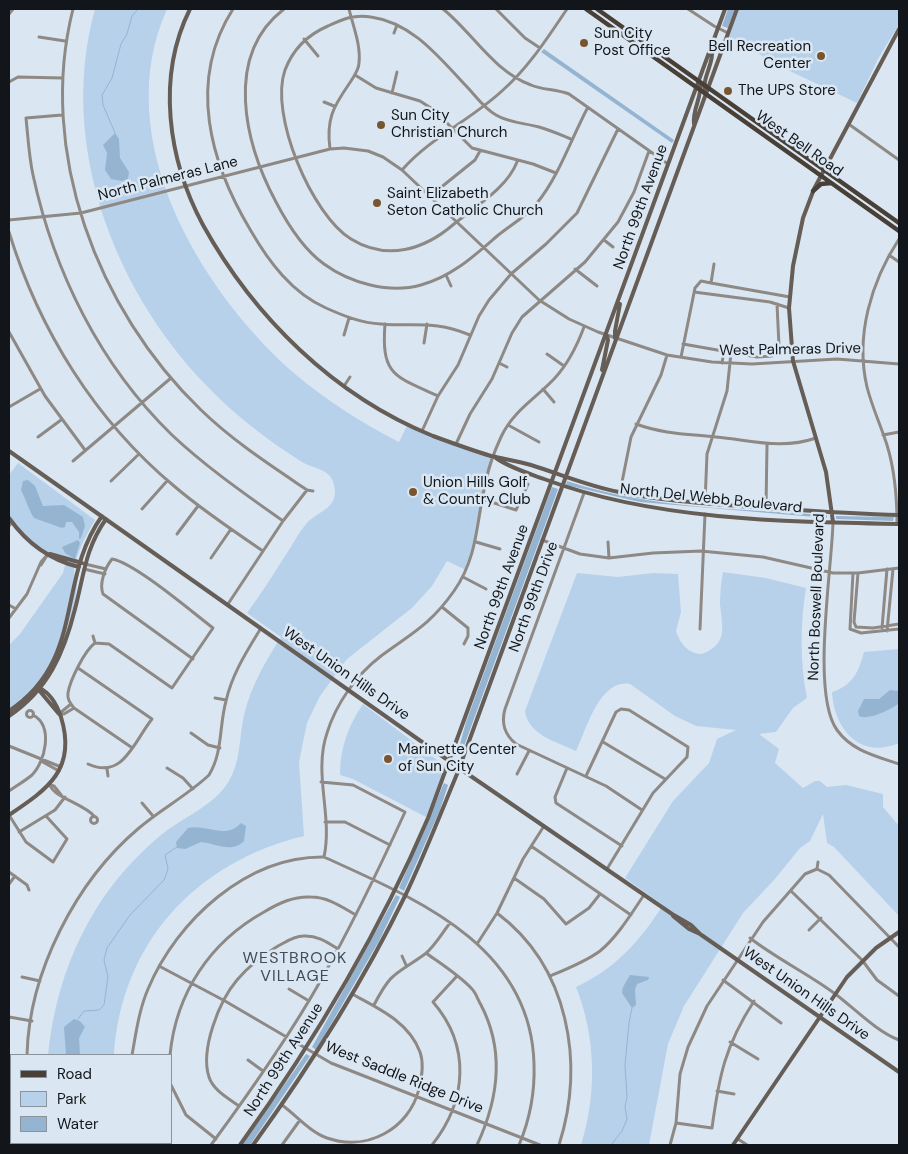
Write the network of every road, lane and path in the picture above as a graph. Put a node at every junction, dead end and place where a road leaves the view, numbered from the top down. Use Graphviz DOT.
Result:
graph roads {
  1 [pos="12,9"];
  2 [pos="73,9"];
  3 [pos="190,9"];
  4 [pos="233,9"];
  5 [pos="284,9"];
  6 [pos="349,9"];
  7 [pos="443,9"];
  8 [pos="496,9"];
  9 [pos="567,9"];
  10 [pos="586,9"];
  11 [pos="598,9"];
  12 [pos="688,9"];
  13 [pos="725,9"];
  14 [pos="737,9"];
  15 [pos="9,14"];
  16 [pos="351,16"];
  17 [pos="397,25"];
  18 [pos="718,29"];
  19 [pos="899,31"];
  20 [pos="394,33"];
  21 [pos="728,33"];
  22 [pos="39,37"];
  23 [pos="304,40"];
  24 [pos="65,42"];
  25 [pos="540,48"];
  26 [pos="711,48"];
  27 [pos="318,56"];
  28 [pos="397,72"];
  29 [pos="355,75"];
  30 [pos="516,77"];
  31 [pos="62,78"];
  32 [pos="700,80"];
  33 [pos="548,81"];
  34 [pos="9,82"];
  35 [pos="706,85"];
  36 [pos="547,88"];
  37 [pos="699,89"];
  38 [pos="392,93"];
  39 [pos="706,94"];
  40 [pos="324,102"];
  41 [pos="334,106"];
  42 [pos="484,106"];
  43 [pos="588,107"];
  44 [pos="62,115"];
  45 [pos="850,125"];
  46 [pos="452,127"];
  47 [pos="694,127"];
  48 [pos="618,129"];
  49 [pos="680,135"];
  50 [pos="779,137"];
  51 [pos="689,138"];
  52 [pos="571,139"];
  53 [pos="775,143"];
  54 [pos="330,149"];
  55 [pos="480,151"];
  56 [pos="649,151"];
  57 [pos="294,157"];
  58 [pos="899,160"];
  59 [pos="517,162"];
  60 [pos="669,164"];
  61 [pos="258,167"];
  62 [pos="402,170"];
  63 [pos="824,170"];
  64 [pos="556,173"];
  65 [pos="821,175"];
  66 [pos="222,177"];
  67 [pos="832,183"];
  68 [pos="184,186"];
  69 [pos="813,191"];
  70 [pos="429,197"];
  71 [pos="81,213"];
  72 [pos="43,218"];
  73 [pos="9,220"];
  74 [pos="456,222"];
  75 [pos="899,223"];
  76 [pos="899,231"];
  77 [pos="9,232"];
  78 [pos="899,239"];
  79 [pos="604,240"];
  80 [pos="613,247"];
  81 [pos="484,248"];
  82 [pos="890,255"];
  83 [pos="899,262"];
  84 [pos="714,264"];
  85 [pos="575,269"];
  86 [pos="511,274"];
  87 [pos="446,276"];
  88 [pos="711,283"];
  89 [pos="451,286"];
  90 [pos="597,286"];
  91 [pos="694,292"];
  92 [pos="622,294"];
  93 [pos="790,297"];
  94 [pos="539,300"];
  95 [pos="777,304"];
  96 [pos="790,308"];
  97 [pos="349,318"];
  98 [pos="385,324"];
  99 [pos="427,324"];
  100 [pos="584,327"];
  101 [pos="9,332"];
  102 [pos="344,335"];
  103 [pos="470,335"];
  104 [pos="606,335"];
  105 [pos="616,339"];
  106 [pos="424,344"];
  107 [pos="683,344"];
  108 [pos="724,351"];
  109 [pos="731,353"];
  110 [pos="547,354"];
  111 [pos="667,355"];
  112 [pos="680,357"];
  113 [pos="864,360"];
  114 [pos="793,361"];
  115 [pos="499,363"];
  116 [pos="722,363"];
  117 [pos="729,364"];
  118 [pos="899,364"];
  119 [pos="564,366"];
  120 [pos="508,367"];
  121 [pos="350,377"];
  122 [pos="171,378"];
  123 [pos="600,382"];
  124 [pos="344,386"];
  125 [pos="40,389"];
  126 [pos="543,389"];
  127 [pos="438,396"];
  128 [pos="142,402"];
  129 [pos="554,402"];
  130 [pos="9,407"];
  131 [pos="61,420"];
  132 [pos="636,424"];
  133 [pos="508,425"];
  134 [pos="114,426"];
  135 [pos="422,431"];
  136 [pos="899,432"];
  137 [pos="883,435"];
  138 [pos="712,436"];
  139 [pos="38,437"];
  140 [pos="816,438"];
  141 [pos="540,442"];
  142 [pos="456,444"];
  143 [pos="767,445"];
  144 [pos="9,450"];
  145 [pos="85,450"];
  146 [pos="139,454"];
  147 [pos="494,457"];
  148 [pos="73,461"];
  149 [pos="556,474"];
  150 [pos="565,478"];
  151 [pos="111,481"];
  152 [pos="167,481"];
  153 [pos="552,482"];
  154 [pos="528,484"];
  155 [pos="562,486"];
  156 [pos="307,490"];
  157 [pos="313,491"];
  158 [pos="620,492"];
  159 [pos="584,493"];
  160 [pos="482,499"];
  161 [pos="705,503"];
  162 [pos="198,506"];
  163 [pos="766,508"];
  164 [pos="142,509"];
  165 [pos="832,512"];
  166 [pos="705,513"];
  167 [pos="898,515"];
  168 [pos="102,516"];
  169 [pos="9,518"];
  170 [pos="106,519"];
  171 [pos="283,521"];
  172 [pos="833,522"];
  173 [pos="10,524"];
  174 [pos="898,524"];
  175 [pos="231,530"];
  176 [pos="177,534"];
  177 [pos="542,540"];
  178 [pos="476,542"];
  179 [pos="608,542"];
  180 [pos="564,548"];
  181 [pos="500,549"];
  182 [pos="262,551"];
  183 [pos="702,551"];
  184 [pos="48,554"];
  185 [pos="211,558"];
  186 [pos="608,558"];
  187 [pos="81,566"];
  188 [pos="899,568"];
  189 [pos="106,569"];
  190 [pos="887,569"];
  191 [pos="893,569"];
  192 [pos="830,573"];
  193 [pos="853,573"];
  194 [pos="858,573"];
  195 [pos="104,574"];
  196 [pos="464,577"];
  197 [pos="486,589"];
  198 [pos="228,604"];
  199 [pos="9,605"];
  200 [pos="442,607"];
  201 [pos="16,609"];
  202 [pos="9,618"];
  203 [pos="899,624"];
  204 [pos="887,626"];
  205 [pos="261,627"];
  206 [pos="882,627"];
  207 [pos="700,629"];
  208 [pos="899,629"];
  209 [pos="887,631"];
  210 [pos="882,632"];
  211 [pos="93,636"];
  212 [pos="95,643"];
  213 [pos="464,644"];
  214 [pos="193,659"];
  215 [pos="78,668"];
  216 [pos="824,670"];
  217 [pos="830,670"];
  218 [pos="39,689"];
  219 [pos="349,690"];
  220 [pos="215,698"];
  221 [pos="226,700"];
  222 [pos="71,704"];
  223 [pos="74,708"];
  224 [pos="9,711"];
  225 [pos="60,714"];
  226 [pos="33,715"];
  227 [pos="9,716"];
  228 [pos="191,733"];
  229 [pos="604,742"];
  230 [pos="9,746"];
  231 [pos="132,747"];
  232 [pos="220,748"];
  233 [pos="529,751"];
  234 [pos="41,760"];
  235 [pos="450,761"];
  236 [pos="88,764"];
  237 [pos="899,764"];
  238 [pos="167,768"];
  239 [pos="459,768"];
  240 [pos="567,768"];
  241 [pos="60,769"];
  242 [pos="107,769"];
  243 [pos="518,774"];
  244 [pos="108,776"];
  245 [pos="586,776"];
  246 [pos="665,779"];
  247 [pos="321,782"];
  248 [pos="50,785"];
  249 [pos="192,789"];
  250 [pos="9,791"];
  251 [pos="64,796"];
  252 [pos="142,803"];
  253 [pos="642,810"];
  254 [pos="9,815"];
  255 [pos="46,816"];
  256 [pos="94,816"];
  257 [pos="153,816"];
  258 [pos="325,822"];
  259 [pos="545,826"];
  260 [pos="20,832"];
  261 [pos="390,845"];
  262 [pos="531,846"];
  263 [pos="622,846"];
  264 [pos="324,857"];
  265 [pos="818,862"];
  266 [pos="607,869"];
  267 [pos="817,869"];
  268 [pos="9,872"];
  269 [pos="15,876"];
  270 [pos="514,878"];
  271 [pos="374,880"];
  272 [pos="9,884"];
  273 [pos="29,890"];
  274 [pos="395,890"];
  275 [pos="791,891"];
  276 [pos="600,894"];
  277 [pos="405,895"];
  278 [pos="644,895"];
  279 [pos="497,913"];
  280 [pos="356,915"];
  281 [pos="630,915"];
  282 [pos="821,918"];
  283 [pos="450,923"];
  284 [pos="809,930"];
  285 [pos="899,932"];
  286 [pos="750,938"];
  287 [pos="890,938"];
  288 [pos="477,944"];
  289 [pos="899,947"];
  290 [pos="338,949"];
  291 [pos="426,953"];
  292 [pos="402,956"];
  293 [pos="738,960"];
  294 [pos="862,960"];
  295 [pos="406,965"];
  296 [pos="159,966"];
  297 [pos="457,976"];
  298 [pos="550,976"];
  299 [pos="22,977"];
  300 [pos="723,980"];
  301 [pos="40,981"];
  302 [pos="192,983"];
  303 [pos="289,989"];
  304 [pos="835,993"];
  305 [pos="352,994"];
  306 [pos="899,996"];
  307 [pos="225,1001"];
  308 [pos="309,1001"];
  309 [pos="754,1001"];
  310 [pos="374,1005"];
  311 [pos="9,1017"];
  312 [pos="819,1017"];
  313 [pos="32,1022"];
  314 [pos="782,1023"];
  315 [pos="286,1036"];
  316 [pos="899,1040"];
  317 [pos="730,1042"];
  318 [pos="307,1049"];
  319 [pos="27,1054"];
  320 [pos="132,1054"];
  321 [pos="170,1054"];
  322 [pos="316,1055"];
  323 [pos="758,1059"];
  324 [pos="248,1060"];
  325 [pos="263,1071"];
  326 [pos="899,1072"];
  327 [pos="172,1087"];
  328 [pos="717,1091"];
  329 [pos="734,1094"];
  330 [pos="417,1097"];
  331 [pos="282,1105"];
  332 [pos="239,1106"];
  333 [pos="453,1111"];
  334 [pos="300,1120"];
  335 [pos="676,1123"];
  336 [pos="487,1124"];
  337 [pos="522,1138"];
  338 [pos="216,1139"];
  339 [pos="738,1139"];
  340 [pos="212,1145"];
  341 [pos="240,1145"];
  342 [pos="253,1145"];
  343 [pos="282,1145"];
  344 [pos="432,1145"];
  345 [pos="478,1145"];
  346 [pos="518,1145"];
  347 [pos="540,1145"];
  348 [pos="559,1145"];
  349 [pos="670,1145"];
  350 [pos="733,1145"];
  351 [pos="747,1145"];
  1 -- 15 [label="street"];
  2 -- 24 [label="street"];
  3 -- 68 [label="main road"];
  4 -- 66 [label="street"];
  5 -- 61 [label="street"];
  6 -- 16 [label="street"];
  7 -- 30 [label="street"];
  8 -- 25 [label="street"];
  9 -- 25 [label="street"];
  10 -- 37 [label="main road, West Bell Road"];
  11 -- 32 [label="main road, West Bell Road"];
  12 -- 18 [label="street"];
  13 -- 18 [label="main road, North 99th Avenue"];
  14 -- 21 [label="main road, North 99th Avenue"];
  16 -- 17 [label="street"];
  16 -- 23 [label="street"];
  16 -- 29 [label="street"];
  17 -- 20 [label="street"];
  17 -- 42 [label="street"];
  18 -- 21 [label="street"];
  18 -- 26 [label="main road, North 99th Avenue"];
  19 -- 45 [label="main road, North Boswell Boulevard"];
  21 -- 35 [label="main road, North 99th Avenue"];
  22 -- 24 [label="street"];
  23 -- 27 [label="street"];
  23 -- 57 [label="street"];
  24 -- 31 [label="street"];
  25 -- 30 [label="street"];
  26 -- 32 [label="main road, North 99th Avenue"];
  26 -- 35 [label="main road"];
  28 -- 38 [label="street"];
  29 -- 38 [label="street"];
  29 -- 41 [label="street"];
  30 -- 36 [label="street"];
  30 -- 42 [label="street"];
  31 -- 34 [label="street"];
  31 -- 44 [label="street"];
  32 -- 35 [label="main road, West Bell Road"];
  32 -- 37 [label="main road, North 99th Avenue"];
  33 -- 36 [label="street"];
  35 -- 39 [label="main road, North 99th Avenue"];
  35 -- 50 [label="main road, West Bell Road"];
  36 -- 43 [label="street"];
  37 -- 39 [label="main road, West Bell Road"];
  37 -- 47 [label="main road"];
  37 -- 49 [label="main road, North 99th Avenue"];
  38 -- 46 [label="street"];
  39 -- 47 [label="main road, North 99th Avenue"];
  39 -- 53 [label="main road, West Bell Road"];
  40 -- 41 [label="street"];
  41 -- 54 [label="street"];
  42 -- 46 [label="street"];
  42 -- 52 [label="street"];
  43 -- 48 [label="street"];
  43 -- 52 [label="street"];
  44 -- 71 [label="street"];
  44 -- 72 [label="street"];
  45 -- 58 [label="street"];
  45 -- 63 [label="main road, North Boswell Boulevard"];
  46 -- 55 [label="street"];
  46 -- 62 [label="street"];
  47 -- 51 [label="main road, North 99th Avenue"];
  48 -- 56 [label="street"];
  48 -- 86 [label="street"];
  49 -- 51 [label="main road"];
  49 -- 60 [label="main road, North 99th Avenue"];
  50 -- 53 [label="main road"];
  50 -- 63 [label="main road, West Bell Road"];
  51 -- 105 [label="main road, North 99th Avenue"];
  52 -- 64 [label="street"];
  53 -- 65 [label="main road, West Bell Road"];
  54 -- 57 [label="street, North Palmeras Lane"];
  54 -- 62 [label="street, West Palmeras Drive"];
  55 -- 59 [label="street"];
  55 -- 70 [label="street"];
  56 -- 60 [label="street"];
  56 -- 79 [label="street"];
  57 -- 61 [label="street, North Palmeras Lane"];
  57 -- 74 [label="street"];
  59 -- 64 [label="street"];
  59 -- 74 [label="street"];
  60 -- 92 [label="main road, North 99th Avenue"];
  61 -- 66 [label="street, North Palmeras Lane"];
  61 -- 87 [label="street"];
  62 -- 70 [label="street, West Palmeras Drive"];
  63 -- 65 [label="main road, North Boswell Boulevard"];
  63 -- 75 [label="main road, West Bell Road"];
  64 -- 81 [label="street"];
  65 -- 67 [label="main road, West Bell Road"];
  65 -- 69 [label="main road, North Boswell Boulevard"];
  66 -- 68 [label="street, North Palmeras Lane"];
  66 -- 97 [label="street"];
  67 -- 69 [label="main road"];
  67 -- 76 [label="main road, West Bell Road"];
  68 -- 71 [label="street, North Palmeras Lane"];
  68 -- 124 [label="main road"];
  69 -- 93 [label="main road, North Boswell Boulevard"];
  70 -- 74 [label="street, West Palmeras Drive"];
  71 -- 72 [label="street, North Palmeras Lane"];
  71 -- 122 [label="street"];
  72 -- 73 [label="street, North Palmeras Lane"];
  72 -- 128 [label="street"];
  74 -- 81 [label="street, West Palmeras Drive"];
  77 -- 134 [label="street"];
  78 -- 82 [label="street"];
  79 -- 80 [label="street"];
  79 -- 85 [label="street"];
  81 -- 86 [label="street, West Palmeras Drive"];
  81 -- 87 [label="street"];
  82 -- 83 [label="street"];
  82 -- 113 [label="street"];
  84 -- 88 [label="street"];
  85 -- 90 [label="street"];
  85 -- 94 [label="street"];
  86 -- 94 [label="street, West Palmeras Drive"];
  86 -- 103 [label="street"];
  87 -- 89 [label="street"];
  88 -- 91 [label="street"];
  88 -- 93 [label="street"];
  91 -- 95 [label="street"];
  91 -- 107 [label="street"];
  92 -- 104 [label="main road, North 99th Avenue"];
  92 -- 105 [label="main road"];
  93 -- 96 [label="main road, North Boswell Boulevard"];
  94 -- 100 [label="street, West Palmeras Drive"];
  94 -- 115 [label="street"];
  95 -- 96 [label="street"];
  95 -- 109 [label="street"];
  96 -- 114 [label="main road, North Boswell Boulevard"];
  97 -- 98 [label="street"];
  97 -- 102 [label="street"];
  98 -- 99 [label="street"];
  98 -- 127 [label="street"];
  99 -- 103 [label="street"];
  99 -- 106 [label="street"];
  100 -- 104 [label="street, West Palmeras Drive"];
  100 -- 119 [label="street"];
  101 -- 125 [label="street"];
  103 -- 127 [label="street"];
  104 -- 105 [label="street, West Palmeras Drive"];
  104 -- 123 [label="main road"];
  104 -- 149 [label="main road, North 99th Avenue"];
  105 -- 111 [label="street, West Palmeras Drive"];
  105 -- 123 [label="main road, North 99th Avenue"];
  107 -- 108 [label="street"];
  107 -- 112 [label="street"];
  108 -- 109 [label="street"];
  108 -- 116 [label="street"];
  109 -- 117 [label="street"];
  110 -- 119 [label="street"];
  111 -- 112 [label="street, West Palmeras Drive"];
  111 -- 132 [label="street"];
  112 -- 116 [label="street, West Palmeras Drive"];
  113 -- 114 [label="street, West Palmeras Drive"];
  113 -- 118 [label="street, West Palmeras Drive"];
  113 -- 137 [label="street"];
  114 -- 117 [label="street, West Palmeras Drive"];
  114 -- 140 [label="main road, North Boswell Boulevard"];
  115 -- 120 [label="street"];
  115 -- 142 [label="street"];
  116 -- 117 [label="street, West Palmeras Drive"];
  117 -- 138 [label="street"];
  119 -- 126 [label="street"];
  121 -- 124 [label="street"];
  122 -- 128 [label="street"];
  122 -- 156 [label="street"];
  123 -- 150 [label="main road, North 99th Avenue"];
  124 -- 135 [label="main road"];
  125 -- 130 [label="street"];
  125 -- 131 [label="street"];
  126 -- 129 [label="street"];
  126 -- 133 [label="street"];
  127 -- 135 [label="street"];
  128 -- 134 [label="street"];
  128 -- 171 [label="street"];
  131 -- 139 [label="street"];
  131 -- 145 [label="street"];
  132 -- 138 [label="street"];
  132 -- 158 [label="street"];
  133 -- 141 [label="street"];
  133 -- 147 [label="street"];
  134 -- 145 [label="street"];
  134 -- 146 [label="street"];
  135 -- 142 [label="main road"];
  136 -- 137 [label="street"];
  137 -- 167 [label="street"];
  138 -- 143 [label="street"];
  138 -- 161 [label="street"];
  140 -- 143 [label="street"];
  140 -- 165 [label="main road, North Boswell Boulevard"];
  142 -- 147 [label="main road"];
  143 -- 163 [label="street"];
  144 -- 168 [label="main road, West Union Hills Drive"];
  145 -- 148 [label="street"];
  146 -- 151 [label="street"];
  146 -- 152 [label="street"];
  147 -- 149 [label="main road, North Del Webb Boulevard"];
  147 -- 153 [label="main road, North Del Webb Boulevard"];
  147 -- 160 [label="street"];
  149 -- 150 [label="main road, North Del Webb Boulevard"];
  149 -- 153 [label="main road, North 99th Avenue"];
  150 -- 155 [label="main road, North 99th Avenue"];
  150 -- 158 [label="main road, North Del Webb Boulevard"];
  152 -- 162 [label="street"];
  152 -- 164 [label="street"];
  153 -- 155 [label="main road, North Del Webb Boulevard"];
  153 -- 235 [label="main road, North 99th Avenue"];
  154 -- 160 [label="street"];
  155 -- 159 [label="main road, North Del Webb Boulevard"];
  155 -- 177 [label="main road, North 99th Avenue"];
  156 -- 157 [label="street"];
  156 -- 171 [label="street"];
  158 -- 161 [label="main road, North Del Webb Boulevard"];
  159 -- 166 [label="main road, North Del Webb Boulevard"];
  159 -- 180 [label="street, North 99th Drive"];
  160 -- 178 [label="street"];
  161 -- 163 [label="main road, North Del Webb Boulevard"];
  162 -- 175 [label="street"];
  162 -- 176 [label="street"];
  163 -- 165 [label="main road, North Del Webb Boulevard"];
  165 -- 167 [label="main road, North Del Webb Boulevard"];
  165 -- 172 [label="main road, North Boswell Boulevard"];
  166 -- 172 [label="main road, North Del Webb Boulevard"];
  166 -- 183 [label="street"];
  167 -- 174 [label="street"];
  168 -- 170 [label="main road, West Union Hills Drive"];
  168 -- 187 [label="main road"];
  169 -- 173 [label="main road"];
  170 -- 187 [label="main road"];
  170 -- 198 [label="main road, West Union Hills Drive"];
  171 -- 182 [label="street"];
  172 -- 174 [label="main road, North Del Webb Boulevard"];
  172 -- 192 [label="street, North Boswell Boulevard"];
  173 -- 184 [label="main road"];
  175 -- 182 [label="street"];
  175 -- 185 [label="street"];
  177 -- 180 [label="street"];
  177 -- 239 [label="main road, North 99th Avenue"];
  178 -- 181 [label="street"];
  178 -- 196 [label="street"];
  179 -- 186 [label="street"];
  180 -- 186 [label="street"];
  180 -- 233 [label="street, North 99th Drive"];
  182 -- 198 [label="street"];
  183 -- 186 [label="street"];
  183 -- 192 [label="street"];
  183 -- 207 [label="street"];
  184 -- 187 [label="main road"];
  184 -- 201 [label="street"];
  187 -- 189 [label="street"];
  187 -- 195 [label="street"];
  187 -- 218 [label="main road"];
  188 -- 191 [label="street"];
  189 -- 195 [label="street"];
  189 -- 214 [label="street"];
  190 -- 191 [label="street"];
  190 -- 194 [label="street"];
  190 -- 206 [label="street"];
  191 -- 204 [label="street"];
  192 -- 193 [label="street"];
  192 -- 216 [label="street, North Boswell Boulevard"];
  193 -- 194 [label="street"];
  193 -- 210 [label="street"];
  194 -- 206 [label="street"];
  195 -- 214 [label="street"];
  196 -- 197 [label="street"];
  196 -- 200 [label="street"];
  198 -- 205 [label="main road, West Union Hills Drive"];
  199 -- 201 [label="street"];
  200 -- 213 [label="street"];
  200 -- 219 [label="street"];
  201 -- 202 [label="street"];
  203 -- 204 [label="street"];
  204 -- 206 [label="street"];
  204 -- 209 [label="street"];
  205 -- 219 [label="main road, West Union Hills Drive"];
  205 -- 221 [label="street"];
  206 -- 210 [label="street"];
  208 -- 209 [label="street"];
  209 -- 210 [label="street"];
  211 -- 212 [label="street"];
  212 -- 214 [label="street"];
  212 -- 215 [label="street"];
  215 -- 222 [label="street"];
  215 -- 231 [label="street"];
  216 -- 217 [label="street"];
  216 -- 237 [label="street, North Boswell Boulevard"];
  218 -- 224 [label="main road"];
  218 -- 225 [label="main road"];
  218 -- 227 [label="main road"];
  219 -- 235 [label="main road, West Union Hills Drive"];
  219 -- 247 [label="street"];
  220 -- 221 [label="street"];
  221 -- 232 [label="street"];
  222 -- 223 [label="street"];
  222 -- 225 [label="street"];
  223 -- 225 [label="street"];
  223 -- 231 [label="street"];
  225 -- 241 [label="main road"];
  226 -- 234 [label="street"];
  228 -- 232 [label="street"];
  229 -- 245 [label="street"];
  229 -- 246 [label="street"];
  229 -- 246 [label="street"];
  230 -- 234 [label="street"];
  231 -- 242 [label="street"];
  232 -- 249 [label="street"];
  233 -- 240 [label="street"];
  233 -- 243 [label="street"];
  234 -- 241 [label="street"];
  234 -- 250 [label="street"];
  235 -- 239 [label="main road, West Union Hills Drive"];
  235 -- 274 [label="main road, North 99th Avenue"];
  236 -- 242 [label="street"];
  238 -- 249 [label="street"];
  239 -- 259 [label="main road, West Union Hills Drive"];
  239 -- 277 [label="main road, North 99th Avenue"];
  240 -- 245 [label="street"];
  240 -- 263 [label="street"];
  241 -- 248 [label="main road"];
  242 -- 244 [label="street"];
  245 -- 253 [label="street"];
  246 -- 253 [label="street"];
  247 -- 258 [label="street"];
  247 -- 261 [label="street"];
  248 -- 251 [label="street"];
  248 -- 254 [label="main road"];
  249 -- 257 [label="street"];
  251 -- 255 [label="street"];
  251 -- 256 [label="street"];
  252 -- 257 [label="street"];
  253 -- 263 [label="street"];
  254 -- 260 [label="street"];
  255 -- 260 [label="street"];
  255 -- 260 [label="street"];
  257 -- 301 [label="street"];
  258 -- 261 [label="street"];
  258 -- 264 [label="street"];
  259 -- 262 [label="street"];
  259 -- 266 [label="main road, West Union Hills Drive"];
  261 -- 271 [label="street"];
  262 -- 270 [label="street"];
  262 -- 276 [label="street"];
  263 -- 266 [label="street"];
  264 -- 271 [label="street"];
  264 -- 296 [label="street"];
  265 -- 267 [label="street"];
  266 -- 278 [label="main road, West Union Hills Drive"];
  267 -- 275 [label="street"];
  267 -- 287 [label="street"];
  268 -- 269 [label="street"];
  269 -- 272 [label="street"];
  269 -- 273 [label="street"];
  270 -- 276 [label="street"];
  270 -- 279 [label="street"];
  271 -- 274 [label="street"];
  271 -- 280 [label="street"];
  274 -- 277 [label="street"];
  274 -- 318 [label="main road, North 99th Avenue"];
  275 -- 282 [label="street"];
  275 -- 286 [label="street"];
  276 -- 281 [label="street"];
  277 -- 283 [label="street"];
  277 -- 305 [label="main road, North 99th Avenue"];
  278 -- 281 [label="street"];
  278 -- 293 [label="main road, West Union Hills Drive"];
  279 -- 288 [label="street"];
  279 -- 298 [label="street"];
  280 -- 290 [label="street"];
  280 -- 302 [label="street"];
  281 -- 298 [label="street"];
  282 -- 284 [label="street"];
  282 -- 294 [label="street"];
  283 -- 288 [label="street"];
  283 -- 291 [label="street"];
  285 -- 287 [label="main road"];
  286 -- 293 [label="street"];
  286 -- 304 [label="street"];
  287 -- 289 [label="street"];
  287 -- 294 [label="main road"];
  288 -- 337 [label="street"];
  290 -- 307 [label="street"];
  290 -- 308 [label="street"];
  291 -- 295 [label="street"];
  291 -- 297 [label="street"];
  292 -- 295 [label="street"];
  293 -- 300 [label="street"];
  293 -- 312 [label="main road, West Union Hills Drive"];
  294 -- 304 [label="main road"];
  294 -- 306 [label="street"];
  295 -- 310 [label="street"];
  296 -- 302 [label="street, West Saddle Ridge Drive"];
  296 -- 320 [label="street"];
  297 -- 333 [label="street"];
  297 -- 336 [label="street"];
  298 -- 348 [label="street"];
  299 -- 301 [label="street"];
  300 -- 309 [label="street"];
  300 -- 335 [label="street"];
  301 -- 313 [label="street"];
  302 -- 307 [label="street, West Saddle Ridge Drive"];
  302 -- 321 [label="street"];
  303 -- 308 [label="street"];
  304 -- 312 [label="main road"];
  304 -- 316 [label="street"];
  305 -- 310 [label="street"];
  305 -- 322 [label="main road, North 99th Avenue"];
  307 -- 315 [label="street, West Saddle Ridge Drive"];
  307 -- 332 [label="street"];
  308 -- 315 [label="street"];
  309 -- 314 [label="street"];
  309 -- 317 [label="street"];
  310 -- 330 [label="street"];
  311 -- 313 [label="street"];
  312 -- 326 [label="main road, West Union Hills Drive"];
  312 -- 339 [label="main road"];
  313 -- 319 [label="street"];
  315 -- 318 [label="street, West Saddle Ridge Drive"];
  315 -- 325 [label="street"];
  317 -- 323 [label="street"];
  317 -- 328 [label="street"];
  318 -- 322 [label="street, West Saddle Ridge Drive"];
  318 -- 341 [label="main road, North 99th Avenue"];
  322 -- 330 [label="street, West Saddle Ridge Drive"];
  322 -- 331 [label="main road, North 99th Avenue"];
  324 -- 325 [label="street"];
  325 -- 332 [label="street"];
  327 -- 338 [label="street"];
  328 -- 329 [label="street"];
  328 -- 335 [label="street"];
  330 -- 333 [label="street, West Saddle Ridge Drive"];
  330 -- 334 [label="street"];
  331 -- 334 [label="street"];
  331 -- 342 [label="main road, North 99th Avenue"];
  332 -- 338 [label="street"];
  333 -- 336 [label="street, West Saddle Ridge Drive"];
  333 -- 344 [label="street"];
  334 -- 343 [label="street"];
  335 -- 349 [label="street"];
  336 -- 337 [label="street, West Saddle Ridge Drive"];
  336 -- 345 [label="street"];
  337 -- 346 [label="street"];
  337 -- 347 [label="street, West Saddle Ridge Drive"];
  338 -- 340 [label="street"];
  339 -- 350 [label="main road"];
  339 -- 351 [label="street"];
}
